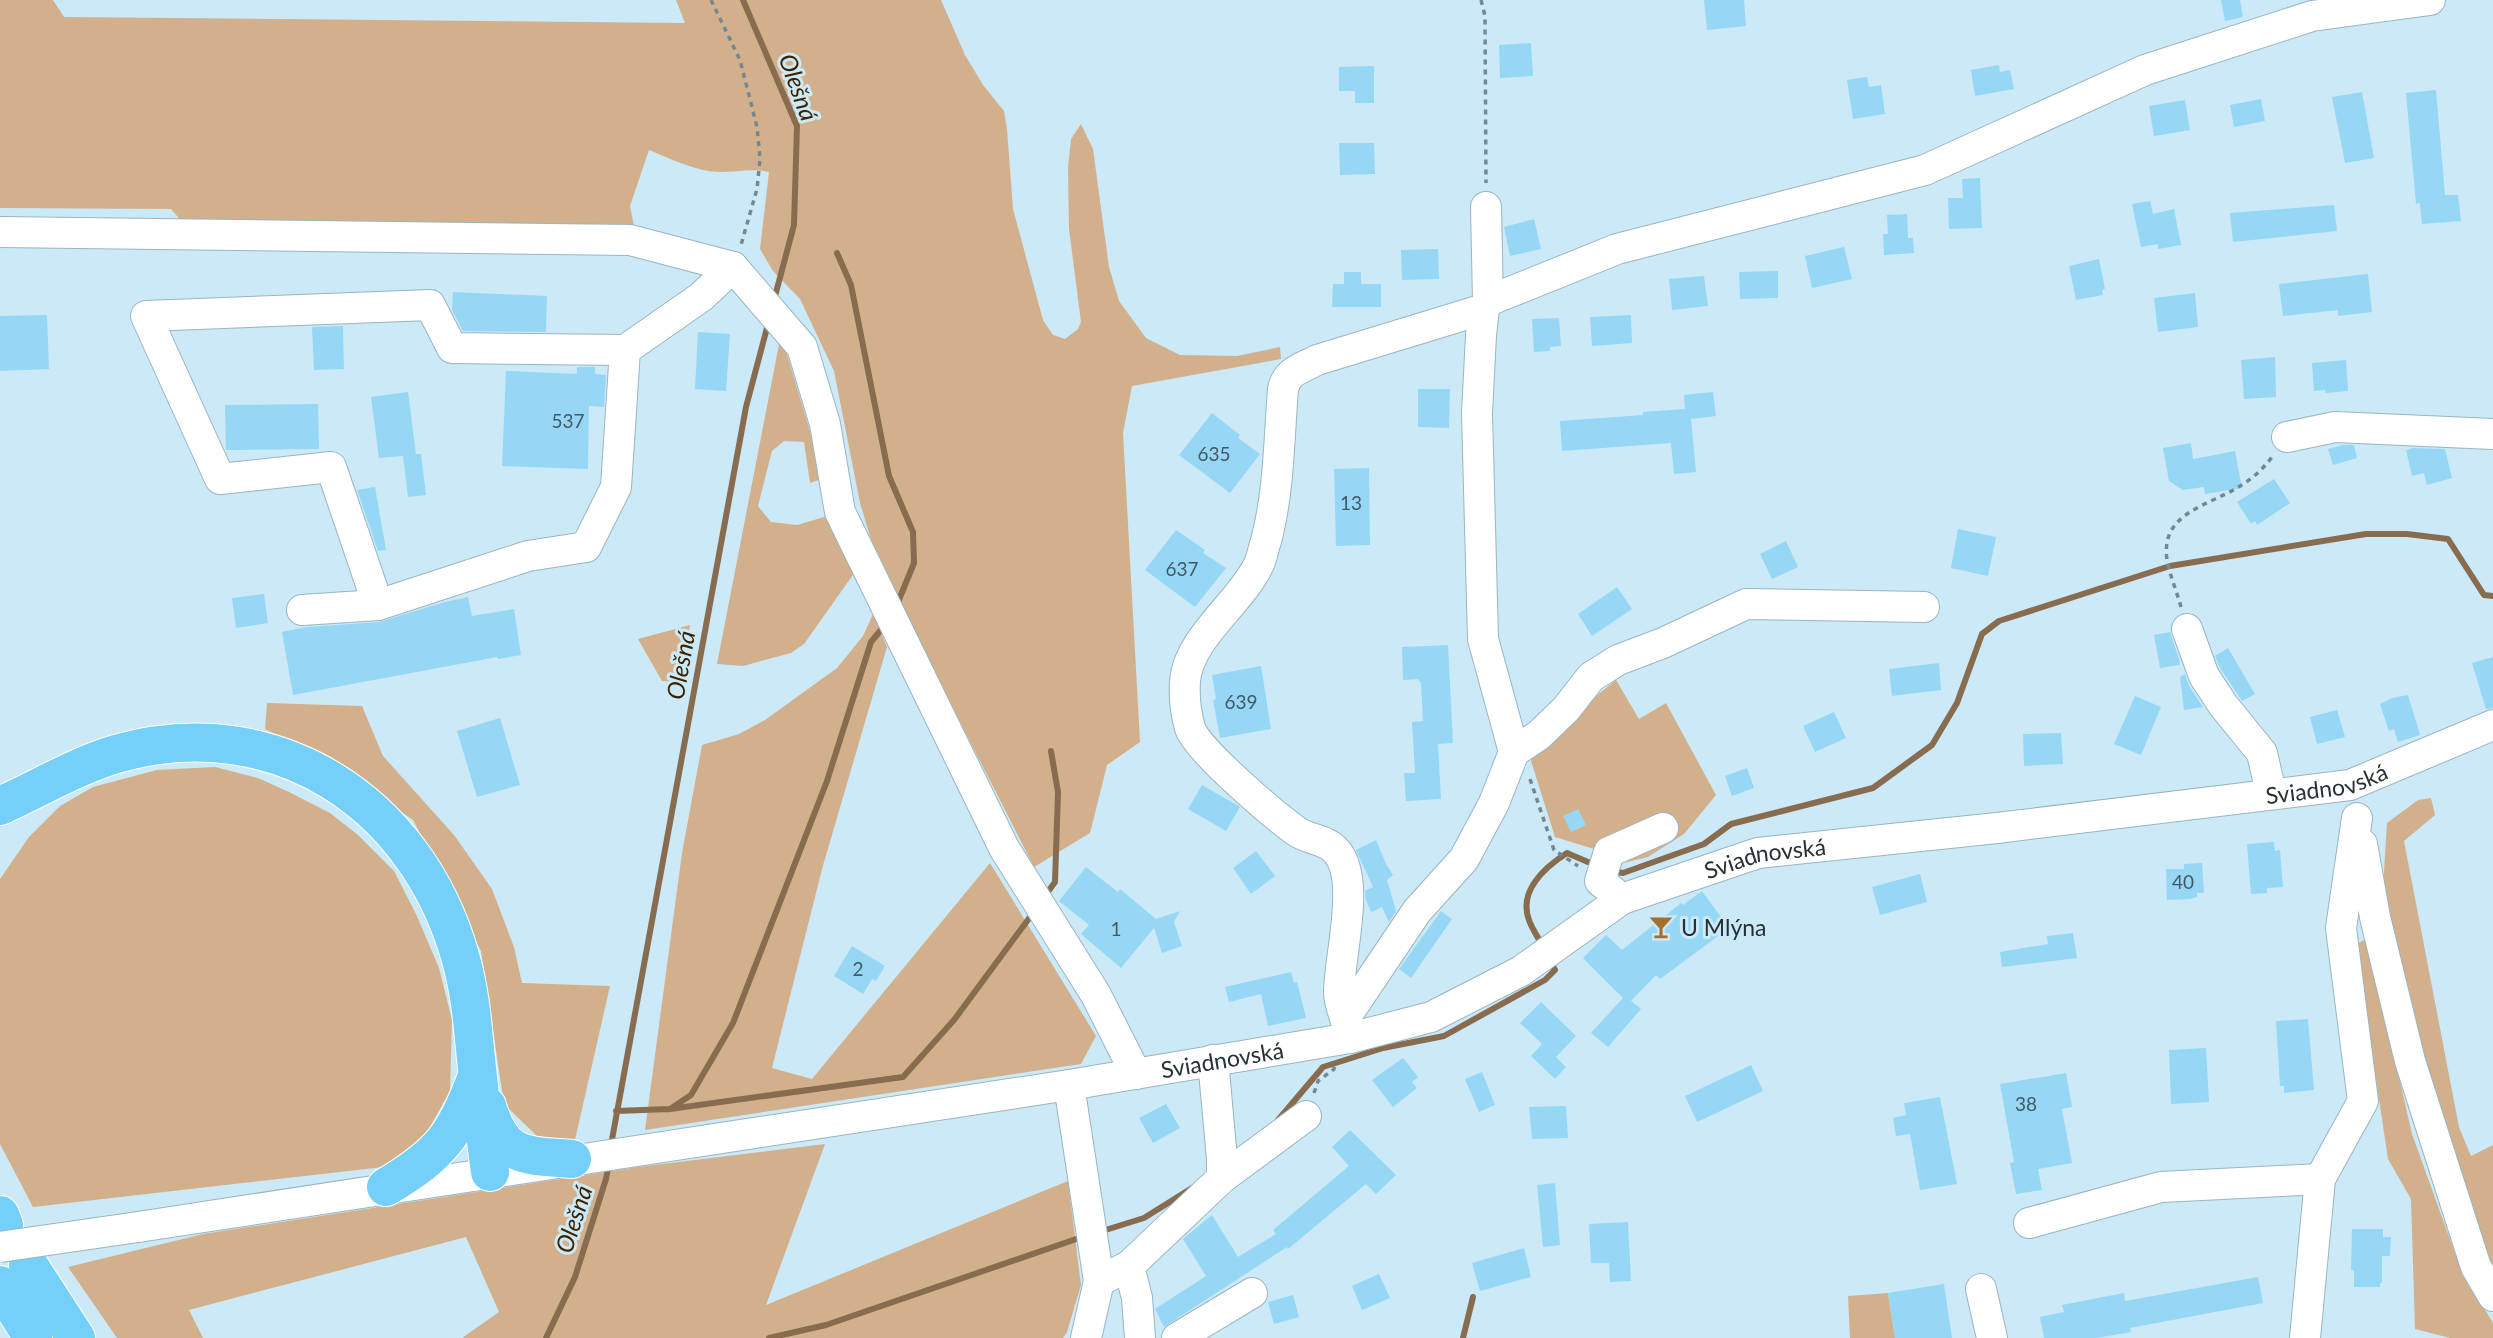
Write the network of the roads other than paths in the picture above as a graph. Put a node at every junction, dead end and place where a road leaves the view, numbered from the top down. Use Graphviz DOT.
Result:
graph roads {
  1 [pos="2430,0"];
  2 [pos="1486,207"];
  3 [pos="0,232"];
  4 [pos="733,267"];
  5 [pos="1486,305"];
  6 [pos="625,350"];
  7 [pos="2493,434"];
  8 [pos="2287,436"];
  9 [pos="378,605"];
  10 [pos="1924,607"];
  11 [pos="302,610"];
  12 [pos="2188,629"];
  13 [pos="2493,725"];
  14 [pos="1520,761"];
  15 [pos="2350,785"];
  16 [pos="46,786"];
  17 [pos="2271,793"];
  18 [pos="0,806"];
  19 [pos="2357,818"];
  20 [pos="1663,828"];
  21 [pos="0,836"];
  22 [pos="1622,899"];
  23 [pos="1347,1028"];
  24 [pos="1213,1060"];
  25 [pos="478,1074"];
  26 [pos="1136,1074"];
  27 [pos="1069,1085"];
  28 [pos="1306,1116"];
  29 [pos="572,1159"];
  30 [pos="1222,1169"];
  31 [pos="490,1172"];
  32 [pos="2320,1178"];
  33 [pos="386,1187"];
  34 [pos="2029,1223"];
  35 [pos="5,1242"];
  36 [pos="1095,1254"];
  37 [pos="1129,1266"];
  38 [pos="1981,1289"];
  39 [pos="1252,1293"];
  40 [pos="2493,1296"];
  41 [pos="2305,1325"];
  42 [pos="33,1338"];
  43 [pos="76,1338"];
  44 [pos="1086,1338"];
  45 [pos="1140,1338"];
  46 [pos="1177,1338"];
  47 [pos="1992,1338"];
  48 [pos="2280,1338"];
  1 -- 5 [label="street"];
  2 -- 5 [label="street"];
  3 -- 4 [label="street"];
  4 -- 6 [label="street"];
  4 -- 26 [label="street"];
  5 -- 14 [label="street"];
  5 -- 23 [label="street"];
  6 -- 9 [label="street"];
  6 -- 9 [label="street"];
  7 -- 8 [label="street"];
  9 -- 11 [label="street"];
  10 -- 14 [label="street"];
  12 -- 17 [label="street"];
  13 -- 15 [label="street, Sviadnovská"];
  14 -- 23 [label="street"];
  15 -- 17 [label="street, Sviadnovská"];
  15 -- 19 [label="street"];
  16 -- 18 [label="highway"];
  16 -- 21 [label="highway"];
  16 -- 25 [label="highway"];
  17 -- 22 [label="street, Sviadnovská"];
  19 -- 32 [label="street"];
  19 -- 40 [label="street"];
  20 -- 22 [label="street"];
  22 -- 23 [label="street, Sviadnovská"];
  23 -- 24 [label="street, Sviadnovská"];
  24 -- 26 [label="street, Sviadnovská"];
  24 -- 30 [label="street"];
  25 -- 29 [label="highway"];
  25 -- 31 [label="highway"];
  25 -- 33 [label="highway"];
  26 -- 27 [label="street, Sviadnovská"];
  27 -- 29 [label="street, Sviadnovská"];
  27 -- 36 [label="street"];
  28 -- 30 [label="street"];
  29 -- 31 [label="street, Sviadnovská"];
  30 -- 37 [label="street"];
  31 -- 33 [label="street, Sviadnovská"];
  32 -- 34 [label="street"];
  32 -- 41 [label="street"];
  33 -- 35 [label="street, Sviadnovská, bridge"];
  35 -- 42 [label="highway"];
  35 -- 43 [label="highway"];
  36 -- 37 [label="street"];
  36 -- 44 [label="street"];
  37 -- 45 [label="street"];
  38 -- 47 [label="street"];
  39 -- 46 [label="street"];
  41 -- 48 [label="street"];
}
